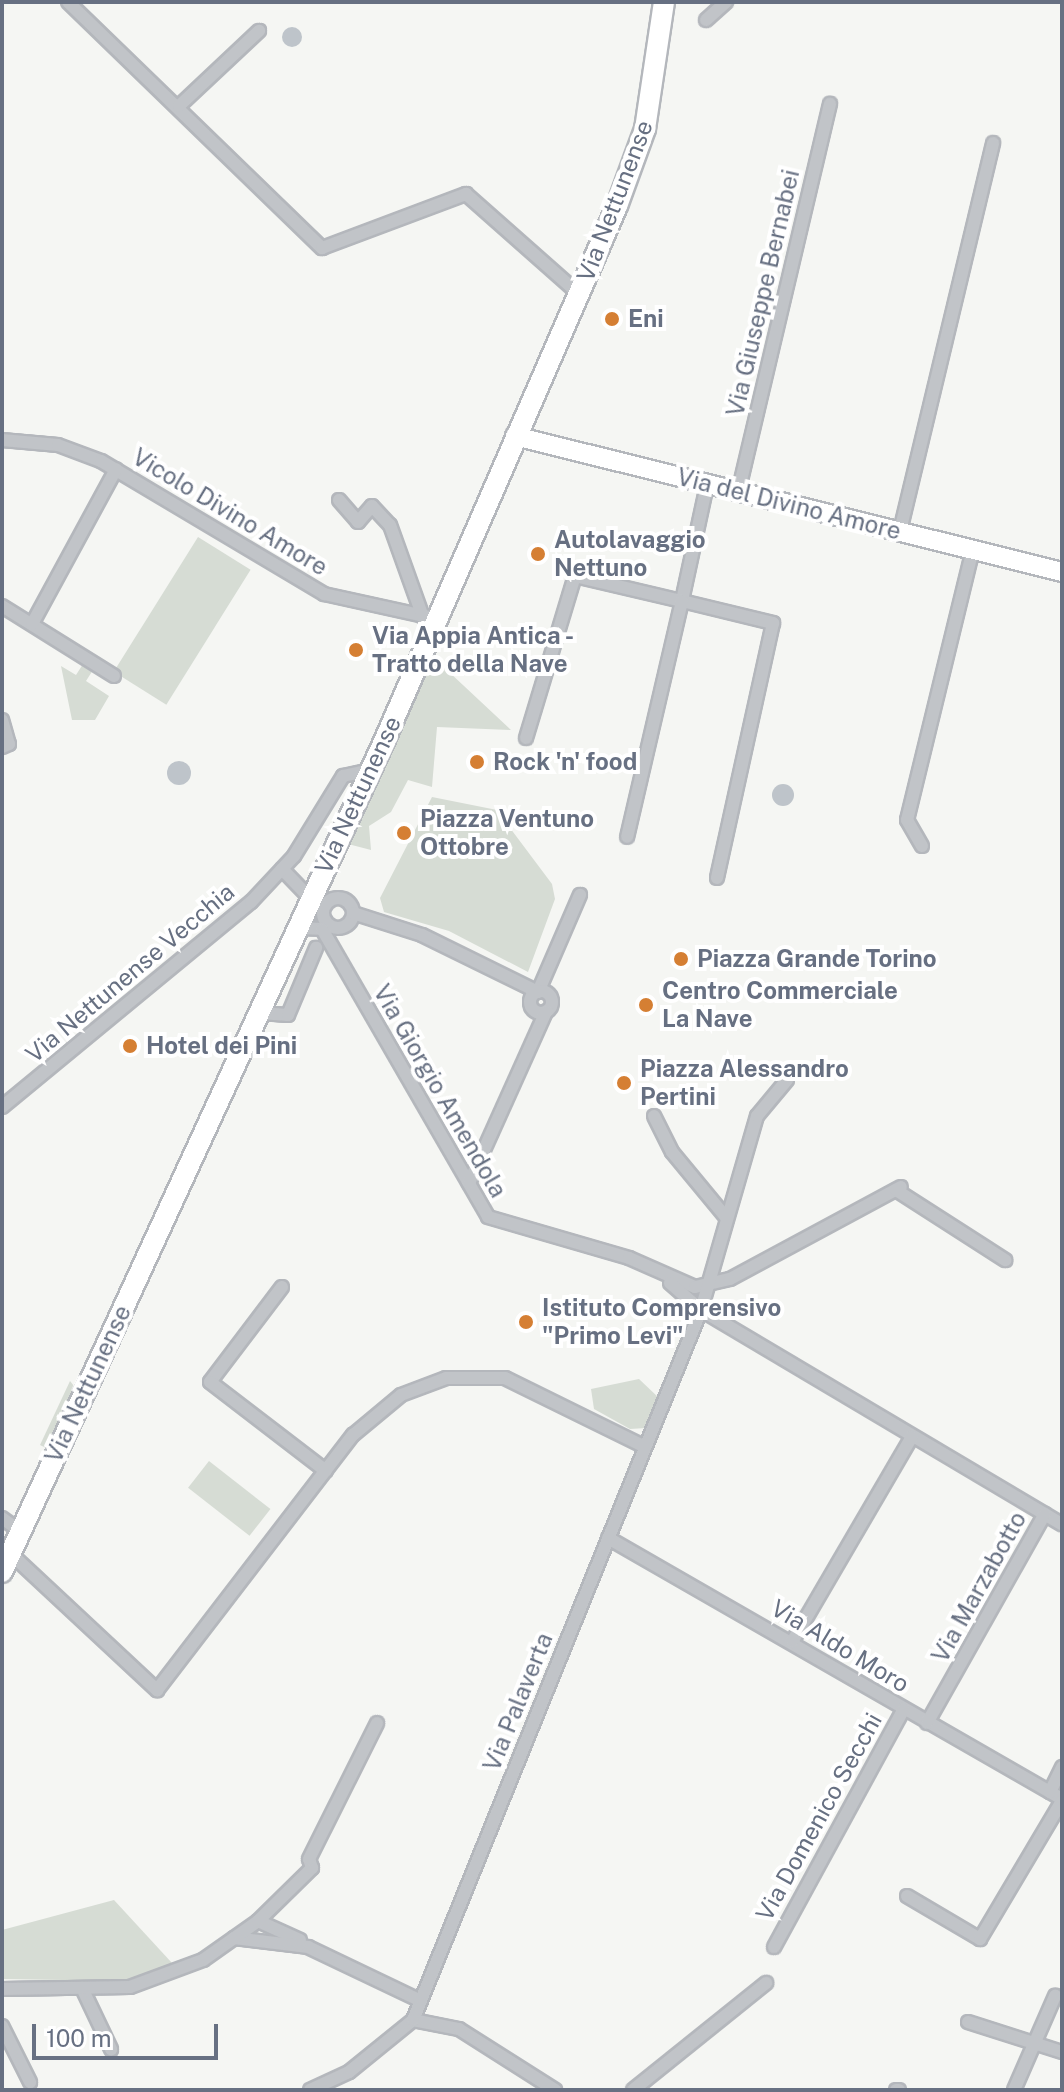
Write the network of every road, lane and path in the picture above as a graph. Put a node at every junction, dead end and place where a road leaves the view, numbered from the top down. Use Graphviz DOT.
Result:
graph roads {
  1 [pos="68,2"];
  2 [pos="664,2"];
  3 [pos="726,2"];
  4 [pos="706,20"];
  5 [pos="259,31"];
  6 [pos="830,104"];
  7 [pos="179,106"];
  8 [pos="993,143"];
  9 [pos="579,294"];
  10 [pos="515,436"];
  11 [pos="2,440"];
  12 [pos="116,469"];
  13 [pos="707,485"];
  14 [pos="738,493"];
  15 [pos="339,500"];
  16 [pos="900,531"];
  17 [pos="973,550"];
  18 [pos="1062,572"];
  19 [pos="682,601"];
  20 [pos="2,606"];
  21 [pos="431,618"];
  22 [pos="32,624"];
  23 [pos="114,676"];
  24 [pos="2,720"];
  25 [pos="526,738"];
  26 [pos="2,747"];
  27 [pos="371,770"];
  28 [pos="627,837"];
  29 [pos="922,846"];
  30 [pos="282,869"];
  31 [pos="717,878"];
  32 [pos="314,893"];
  33 [pos="580,895"];
  34 [pos="344,900"];
  35 [pos="353,913"];
  36 [pos="297,928"];
  37 [pos="316,948"];
  38 [pos="539,1002"];
  39 [pos="260,1013"];
  40 [pos="787,1080"];
  41 [pos="2,1107"];
  42 [pos="654,1116"];
  43 [pos="469,1183"];
  44 [pos="725,1216"];
  45 [pos="1005,1260"];
  46 [pos="667,1280"];
  47 [pos="709,1284"];
  48 [pos="282,1287"];
  49 [pos="701,1310"];
  50 [pos="912,1437"];
  51 [pos="645,1447"];
  52 [pos="326,1471"];
  53 [pos="1045,1514"];
  54 [pos="2,1518"];
  55 [pos="1062,1524"];
  56 [pos="21,1532"];
  57 [pos="608,1538"];
  58 [pos="6,1563"];
  59 [pos="792,1642"];
  60 [pos="904,1709"];
  61 [pos="377,1723"];
  62 [pos="927,1723"];
  63 [pos="1062,1767"];
  64 [pos="1050,1792"];
  65 [pos="1062,1800"];
  66 [pos="907,1896"];
  67 [pos="258,1921"];
  68 [pos="234,1938"];
  69 [pos="308,1947"];
  70 [pos="774,1947"];
  71 [pos="766,1983"];
  72 [pos="82,1988"];
  73 [pos="2,1989"];
  74 [pos="1055,1996"];
  75 [pos="421,2001"];
  76 [pos="413,2020"];
  77 [pos="968,2022"];
  78 [pos="2,2026"];
  79 [pos="1036,2041"];
  80 [pos="111,2049"];
  81 [pos="1062,2052"];
  82 [pos="30,2082"];
  83 [pos="310,2090"];
  84 [pos="555,2090"];
  85 [pos="633,2090"];
  86 [pos="1014,2090"];
  1 -- 7 [label="street"];
  2 -- 9 [label="main road, Via Nettunense"];
  3 -- 4 [label="street"];
  5 -- 7 [label="street"];
  6 -- 14 [label="street, Via Giuseppe Bernabei"];
  7 -- 9 [label="street"];
  8 -- 16 [label="street"];
  9 -- 10 [label="main road, Via Nettunense"];
  10 -- 13 [label="main road, Via del Divino Amore"];
  10 -- 21 [label="main road, Via Nettunense"];
  11 -- 12 [label="street, Vicolo Divino Amore"];
  12 -- 21 [label="street, Vicolo Divino Amore"];
  12 -- 22 [label="street"];
  13 -- 14 [label="main road, Via del Divino Amore"];
  13 -- 19 [label="street"];
  14 -- 16 [label="main road, Via del Divino Amore"];
  15 -- 21 [label="street"];
  16 -- 17 [label="main road, Via del Divino Amore"];
  17 -- 18 [label="main road, Via del Divino Amore"];
  17 -- 29 [label="street"];
  19 -- 25 [label="street"];
  19 -- 28 [label="street"];
  19 -- 31 [label="street"];
  20 -- 22 [label="street"];
  21 -- 27 [label="main road, Via Nettunense"];
  22 -- 23 [label="street"];
  24 -- 26 [label="street"];
  27 -- 30 [label="street, Via Nettunense Vecchia"];
  27 -- 32 [label="main road, Via Nettunense"];
  30 -- 32 [label="street"];
  30 -- 41 [label="street, Via Nettunense Vecchia"];
  32 -- 34 [label="street"];
  32 -- 36 [label="main road, Via Nettunense"];
  33 -- 38 [label="street"];
  34 -- 35 [label="street"];
  34 -- 35 [label="street"];
  35 -- 38 [label="street"];
  36 -- 39 [label="main road, Via Nettunense"];
  36 -- 43 [label="street, Via Giorgio Amendola"];
  37 -- 39 [label="street"];
  38 -- 43 [label="street"];
  39 -- 56 [label="main road, Via Nettunense"];
  40 -- 44 [label="street, Via Palaverta"];
  42 -- 44 [label="street"];
  43 -- 46 [label="street, Via Giorgio Amendola"];
  44 -- 47 [label="street, Via Palaverta"];
  45 -- 47 [label="street"];
  46 -- 47 [label="street, Via Giorgio Amendola"];
  46 -- 49 [label="street, Via Giorgio Amendola"];
  47 -- 49 [label="street, Via Palaverta"];
  48 -- 52 [label="street"];
  49 -- 50 [label="street, Via Giorgio Amendola"];
  49 -- 51 [label="street, Via Palaverta"];
  50 -- 53 [label="street, Via Giorgio Amendola"];
  50 -- 59 [label="street"];
  51 -- 52 [label="street"];
  51 -- 57 [label="street, Via Palaverta"];
  52 -- 58 [label="street"];
  53 -- 55 [label="street, Via Giorgio Amendola"];
  53 -- 62 [label="street, Via Marzabotto"];
  54 -- 56 [label="street"];
  56 -- 58 [label="main road, Via Nettunense"];
  57 -- 59 [label="street, Via Aldo Moro"];
  57 -- 75 [label="street, Via Palaverta"];
  59 -- 60 [label="street, Via Aldo Moro"];
  60 -- 62 [label="street, Via Aldo Moro"];
  60 -- 70 [label="street, Via Domenico Secchi"];
  61 -- 67 [label="street"];
  62 -- 64 [label="street, Via Aldo Moro"];
  63 -- 64 [label="street"];
  64 -- 65 [label="street, Via Aldo Moro"];
  65 -- 66 [label="street, Via Aldo Moro"];
  67 -- 68 [label="street"];
  67 -- 69 [label="street"];
  68 -- 69 [label="street"];
  68 -- 72 [label="street"];
  69 -- 75 [label="street"];
  71 -- 85 [label="street"];
  72 -- 73 [label="street"];
  72 -- 80 [label="street"];
  74 -- 79 [label="street"];
  75 -- 76 [label="street, Via Palaverta"];
  76 -- 83 [label="street, Via Palaverta"];
  76 -- 84 [label="street"];
  77 -- 79 [label="street"];
  78 -- 82 [label="street"];
  79 -- 81 [label="street"];
  79 -- 86 [label="street"];
}
